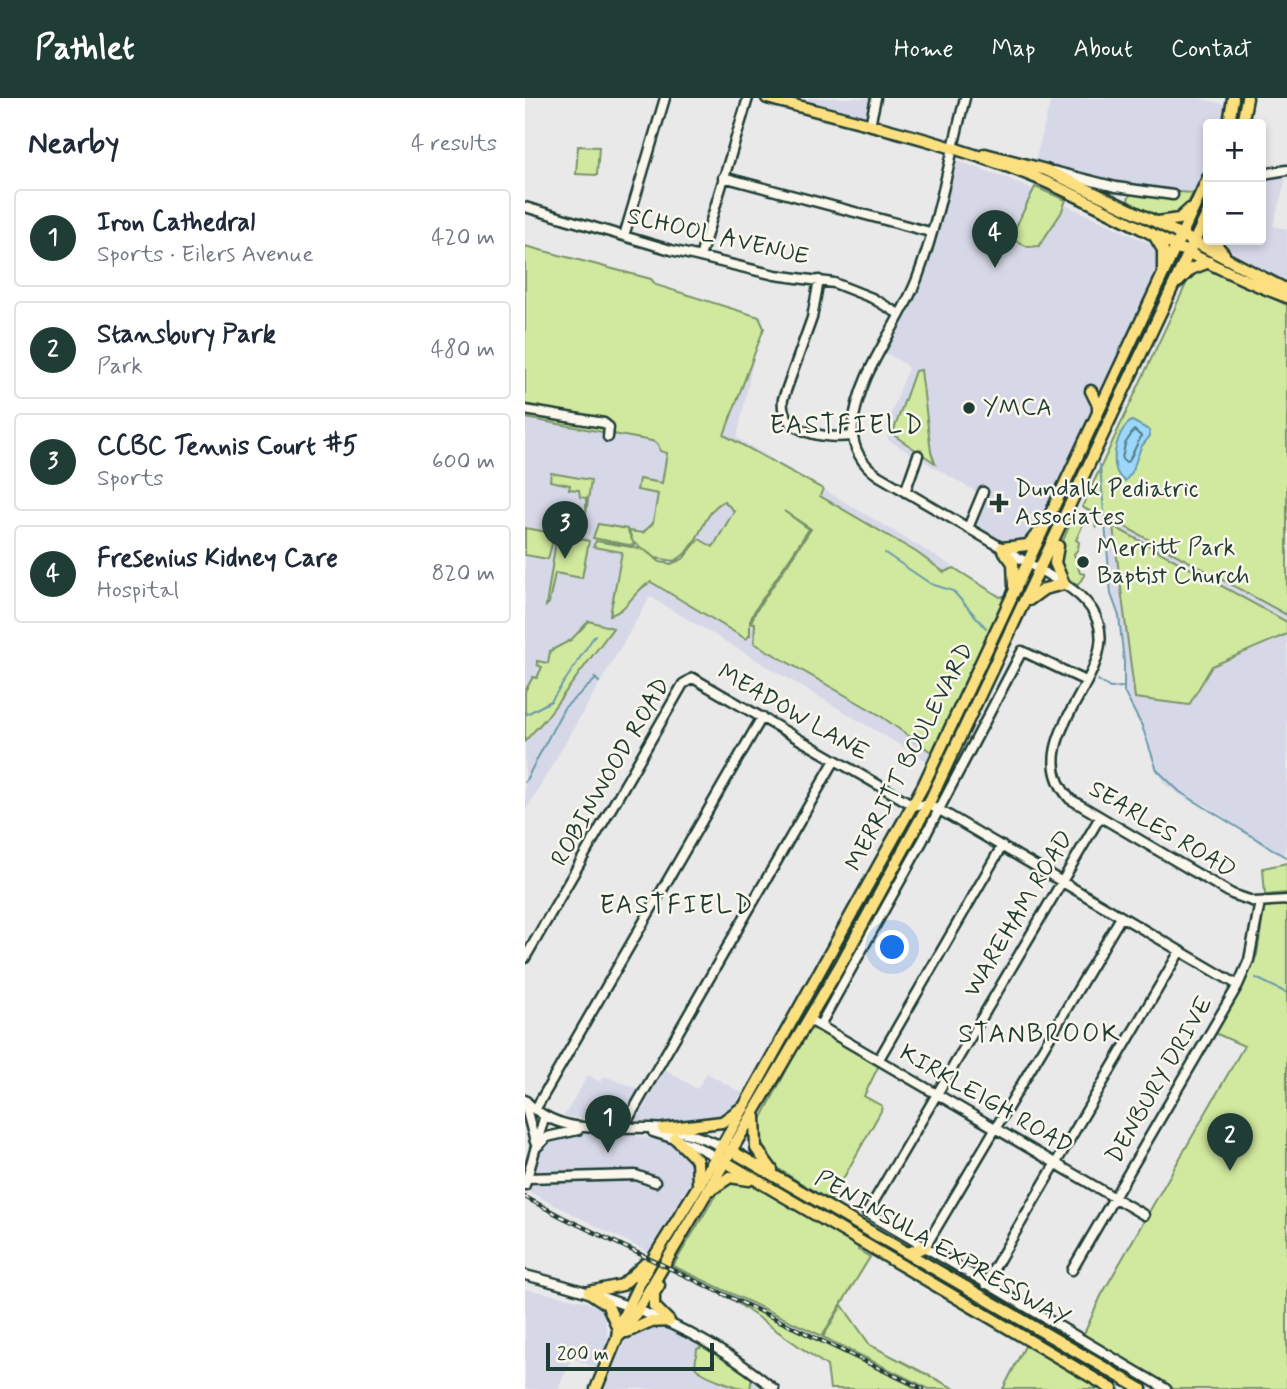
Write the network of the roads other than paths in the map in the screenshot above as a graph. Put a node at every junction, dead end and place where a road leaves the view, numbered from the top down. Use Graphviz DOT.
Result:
graph roads {
  1 [pos="665,98"];
  2 [pos="748,98"];
  3 [pos="767,98"];
  4 [pos="876,98"];
  5 [pos="965,98"];
  6 [pos="1233,98"];
  7 [pos="1246,99"];
  8 [pos="799,102"];
  9 [pos="1230,119"];
  10 [pos="1243,119"];
  11 [pos="1248,119"];
  12 [pos="870,125"];
  13 [pos="952,146"];
  14 [pos="969,152"];
  15 [pos="1046,170"];
  16 [pos="1287,170"];
  17 [pos="1266,173"];
  18 [pos="723,177"];
  19 [pos="1203,187"];
  20 [pos="1128,190"];
  21 [pos="1203,190"];
  22 [pos="1173,195"];
  23 [pos="525,206"];
  24 [pos="1122,206"];
  25 [pos="1203,222"];
  26 [pos="1153,226"];
  27 [pos="930,232"];
  28 [pos="624,236"];
  29 [pos="1180,240"];
  30 [pos="1194,241"];
  31 [pos="1215,245"];
  32 [pos="1189,251"];
  33 [pos="700,257"];
  34 [pos="1209,262"];
  35 [pos="1235,263"];
  36 [pos="1163,277"];
  37 [pos="820,280"];
  38 [pos="1173,287"];
  39 [pos="1287,290"];
  40 [pos="1287,297"];
  41 [pos="899,314"];
  42 [pos="1091,391"];
  43 [pos="525,410"];
  44 [pos="1098,414"];
  45 [pos="608,436"];
  46 [pos="852,436"];
  47 [pos="918,455"];
  48 [pos="1069,480"];
  49 [pos="905,492"];
  50 [pos="982,492"];
  51 [pos="1064,519"];
  52 [pos="968,528"];
  53 [pos="1002,548"];
  54 [pos="1028,563"];
  55 [pos="1041,570"];
  56 [pos="1063,584"];
  57 [pos="1013,596"];
  58 [pos="1025,603"];
  59 [pos="689,679"];
  60 [pos="1086,681"];
  61 [pos="762,718"];
  62 [pos="835,760"];
  63 [pos="913,805"];
  64 [pos="928,805"];
  65 [pos="939,810"];
  66 [pos="1100,817"];
  67 [pos="1002,846"];
  68 [pos="1061,881"];
  69 [pos="1287,900"];
  70 [pos="1260,902"];
  71 [pos="1121,917"];
  72 [pos="1180,951"];
  73 [pos="525,958"];
  74 [pos="1238,985"];
  75 [pos="808,1019"];
  76 [pos="820,1025"];
  77 [pos="879,1059"];
  78 [pos="936,1093"];
  79 [pos="747,1101"];
  80 [pos="525,1102"];
  81 [pos="535,1110"];
  82 [pos="757,1110"];
  83 [pos="544,1118"];
  84 [pos="995,1127"];
  85 [pos="623,1128"];
  86 [pos="640,1128"];
  87 [pos="585,1129"];
  88 [pos="663,1129"];
  89 [pos="675,1138"];
  90 [pos="535,1145"];
  91 [pos="722,1146"];
  92 [pos="733,1151"];
  93 [pos="533,1156"];
  94 [pos="716,1157"];
  95 [pos="727,1162"];
  96 [pos="1055,1163"];
  97 [pos="779,1179"];
  98 [pos="526,1182"];
  99 [pos="655,1182"];
  100 [pos="697,1187"];
  101 [pos="769,1187"];
  102 [pos="706,1194"];
  103 [pos="1114,1197"];
  104 [pos="827,1206"];
  105 [pos="1144,1215"];
  106 [pos="672,1227"];
  107 [pos="678,1244"];
  108 [pos="925,1247"];
  109 [pos="658,1249"];
  110 [pos="908,1252"];
  111 [pos="1072,1270"];
  112 [pos="525,1275"];
  113 [pos="930,1282"];
  114 [pos="985,1284"];
  115 [pos="589,1292"];
  116 [pos="628,1305"];
  117 [pos="639,1309"];
  118 [pos="669,1321"];
  119 [pos="618,1333"];
  120 [pos="596,1389"];
  121 [pos="774,1389"];
  122 [pos="1112,1389"];
  123 [pos="1141,1389"];
  124 [pos="1166,1389"];
  1 -- 28 [label="street"];
  2 -- 18 [label="street"];
  3 -- 8 [label="main road"];
  4 -- 12 [label="street"];
  5 -- 13 [label="street"];
  6 -- 9 [label="main road"];
  7 -- 10 [label="main road"];
  7 -- 11 [label="main road"];
  8 -- 12 [label="main road"];
  12 -- 13 [label="main road"];
  13 -- 14 [label="main road"];
  13 -- 27 [label="street"];
  14 -- 15 [label="main road"];
  14 -- 26 [label="main road"];
  15 -- 20 [label="street"];
  15 -- 24 [label="main road"];
  16 -- 17 [label="street"];
  18 -- 27 [label="street"];
  18 -- 33 [label="street"];
  19 -- 26 [label="main road"];
  20 -- 22 [label="street"];
  20 -- 24 [label="street"];
  21 -- 29 [label="main road, MERRITT BOULEVARD"];
  23 -- 28 [label="street, SCHOOL AVENUE"];
  24 -- 26 [label="main road"];
  25 -- 30 [label="main road, MERRITT BOULEVARD"];
  26 -- 29 [label="main road"];
  26 -- 36 [label="main road"];
  27 -- 41 [label="street"];
  28 -- 33 [label="street, SCHOOL AVENUE"];
  29 -- 30 [label="main road"];
  29 -- 32 [label="main road"];
  29 -- 36 [label="main road, MERRITT BOULEVARD"];
  30 -- 32 [label="main road, MERRITT BOULEVARD"];
  30 -- 35 [label="main road"];
  31 -- 35 [label="main road"];
  32 -- 34 [label="main road"];
  32 -- 38 [label="main road, MERRITT BOULEVARD"];
  33 -- 37 [label="street, SCHOOL AVENUE"];
  34 -- 38 [label="main road"];
  34 -- 40 [label="main road"];
  35 -- 39 [label="main road"];
  36 -- 44 [label="main road, MERRITT BOULEVARD"];
  37 -- 41 [label="street, SCHOOL AVENUE"];
  37 -- 46 [label="street"];
  38 -- 51 [label="main road, MERRITT BOULEVARD"];
  41 -- 46 [label="street"];
  42 -- 44 [label="main road"];
  43 -- 45 [label="street"];
  44 -- 48 [label="main road, MERRITT BOULEVARD"];
  46 -- 49 [label="street, SEARLES ROAD"];
  47 -- 49 [label="street"];
  48 -- 53 [label="main road"];
  48 -- 54 [label="main road, MERRITT BOULEVARD"];
  49 -- 52 [label="street, SEARLES ROAD"];
  50 -- 52 [label="street"];
  51 -- 55 [label="main road, MERRITT BOULEVARD"];
  51 -- 56 [label="main road"];
  52 -- 53 [label="street, SEARLES ROAD"];
  53 -- 54 [label="street, SEARLES ROAD"];
  53 -- 57 [label="main road"];
  54 -- 55 [label="street, SEARLES ROAD"];
  54 -- 57 [label="main road, MERRITT BOULEVARD"];
  55 -- 56 [label="street, SEARLES ROAD"];
  55 -- 58 [label="main road, MERRITT BOULEVARD"];
  56 -- 58 [label="main road"];
  56 -- 60 [label="street, SEARLES ROAD"];
  57 -- 63 [label="main road, MERRITT BOULEVARD"];
  58 -- 64 [label="main road, MERRITT BOULEVARD"];
  59 -- 61 [label="street, MEADOW LANE"];
  59 -- 73 [label="street, ROBINWOOD ROAD"];
  60 -- 65 [label="street, MERRITT BOULEVARD"];
  60 -- 66 [label="street, SEARLES ROAD"];
  61 -- 62 [label="street, MEADOW LANE"];
  61 -- 81 [label="street"];
  62 -- 63 [label="street, MEADOW LANE"];
  62 -- 85 [label="street"];
  63 -- 64 [label="street"];
  63 -- 79 [label="main road, MERRITT BOULEVARD"];
  64 -- 65 [label="street"];
  64 -- 75 [label="main road, MERRITT BOULEVARD"];
  65 -- 67 [label="street"];
  65 -- 76 [label="street, MERRITT BOULEVARD"];
  66 -- 68 [label="street, WAREHAM ROAD"];
  66 -- 70 [label="street, SEARLES ROAD"];
  67 -- 68 [label="street"];
  67 -- 77 [label="street"];
  68 -- 71 [label="street"];
  68 -- 78 [label="street, WAREHAM ROAD"];
  69 -- 70 [label="street"];
  70 -- 74 [label="street, DENBURY DRIVE"];
  71 -- 72 [label="street"];
  71 -- 84 [label="street"];
  72 -- 74 [label="street"];
  72 -- 96 [label="street"];
  74 -- 103 [label="street, DENBURY DRIVE"];
  75 -- 76 [label="street, KIRKLEIGH ROAD"];
  75 -- 82 [label="main road, MERRITT BOULEVARD"];
  76 -- 77 [label="street, KIRKLEIGH ROAD"];
  77 -- 78 [label="street, KIRKLEIGH ROAD"];
  78 -- 84 [label="street, KIRKLEIGH ROAD"];
  78 -- 108 [label="street, WAREHAM ROAD"];
  79 -- 88 [label="main road"];
  79 -- 91 [label="main road, MERRITT BOULEVARD"];
  80 -- 81 [label="street"];
  80 -- 90 [label="street"];
  81 -- 83 [label="street"];
  82 -- 92 [label="main road, MERRITT BOULEVARD"];
  82 -- 97 [label="main road"];
  83 -- 87 [label="street"];
  83 -- 90 [label="street"];
  84 -- 96 [label="street, KIRKLEIGH ROAD"];
  84 -- 108 [label="street"];
  85 -- 86 [label="street"];
  85 -- 87 [label="street"];
  86 -- 88 [label="street"];
  86 -- 89 [label="street"];
  87 -- 93 [label="street"];
  88 -- 91 [label="street"];
  89 -- 94 [label="street"];
  89 -- 100 [label="main road"];
  90 -- 93 [label="street"];
  91 -- 92 [label="main road, PENINSULA EXPRESSWAY"];
  91 -- 94 [label="main road, MERRITT BOULEVARD"];
  92 -- 95 [label="main road, MERRITT BOULEVARD"];
  92 -- 97 [label="main road, PENINSULA EXPRESSWAY"];
  93 -- 98 [label="street"];
  94 -- 95 [label="main road, PENINSULA EXPRESSWAY"];
  94 -- 100 [label="main road, MERRITT BOULEVARD"];
  95 -- 101 [label="main road, PENINSULA EXPRESSWAY"];
  95 -- 102 [label="main road, MERRITT BOULEVARD"];
  96 -- 103 [label="street, KIRKLEIGH ROAD"];
  96 -- 114 [label="street"];
  97 -- 104 [label="main road, PENINSULA EXPRESSWAY"];
  98 -- 99 [label="street"];
  100 -- 106 [label="main road, MERRITT BOULEVARD"];
  101 -- 102 [label="main road"];
  101 -- 113 [label="main road, PENINSULA EXPRESSWAY"];
  102 -- 107 [label="main road, MERRITT BOULEVARD"];
  103 -- 105 [label="street, KIRKLEIGH ROAD"];
  103 -- 111 [label="street, DENBURY DRIVE"];
  104 -- 110 [label="main road, PENINSULA EXPRESSWAY"];
  104 -- 113 [label="main road"];
  106 -- 109 [label="main road, MERRITT BOULEVARD"];
  106 -- 117 [label="main road"];
  107 -- 117 [label="main road, MERRITT BOULEVARD"];
  107 -- 118 [label="main road"];
  108 -- 110 [label="main road"];
  108 -- 114 [label="street"];
  109 -- 115 [label="main road"];
  109 -- 116 [label="main road, MERRITT BOULEVARD"];
  110 -- 123 [label="main road, PENINSULA EXPRESSWAY"];
  112 -- 115 [label="street"];
  113 -- 122 [label="main road, PENINSULA EXPRESSWAY"];
  114 -- 124 [label="street"];
  115 -- 116 [label="street"];
  115 -- 119 [label="main road"];
  116 -- 117 [label="street"];
  116 -- 119 [label="main road, MERRITT BOULEVARD"];
  117 -- 118 [label="street"];
  117 -- 119 [label="main road, MERRITT BOULEVARD"];
  118 -- 119 [label="main road"];
  118 -- 121 [label="street"];
  119 -- 120 [label="main road, MERRITT BOULEVARD"];
}
